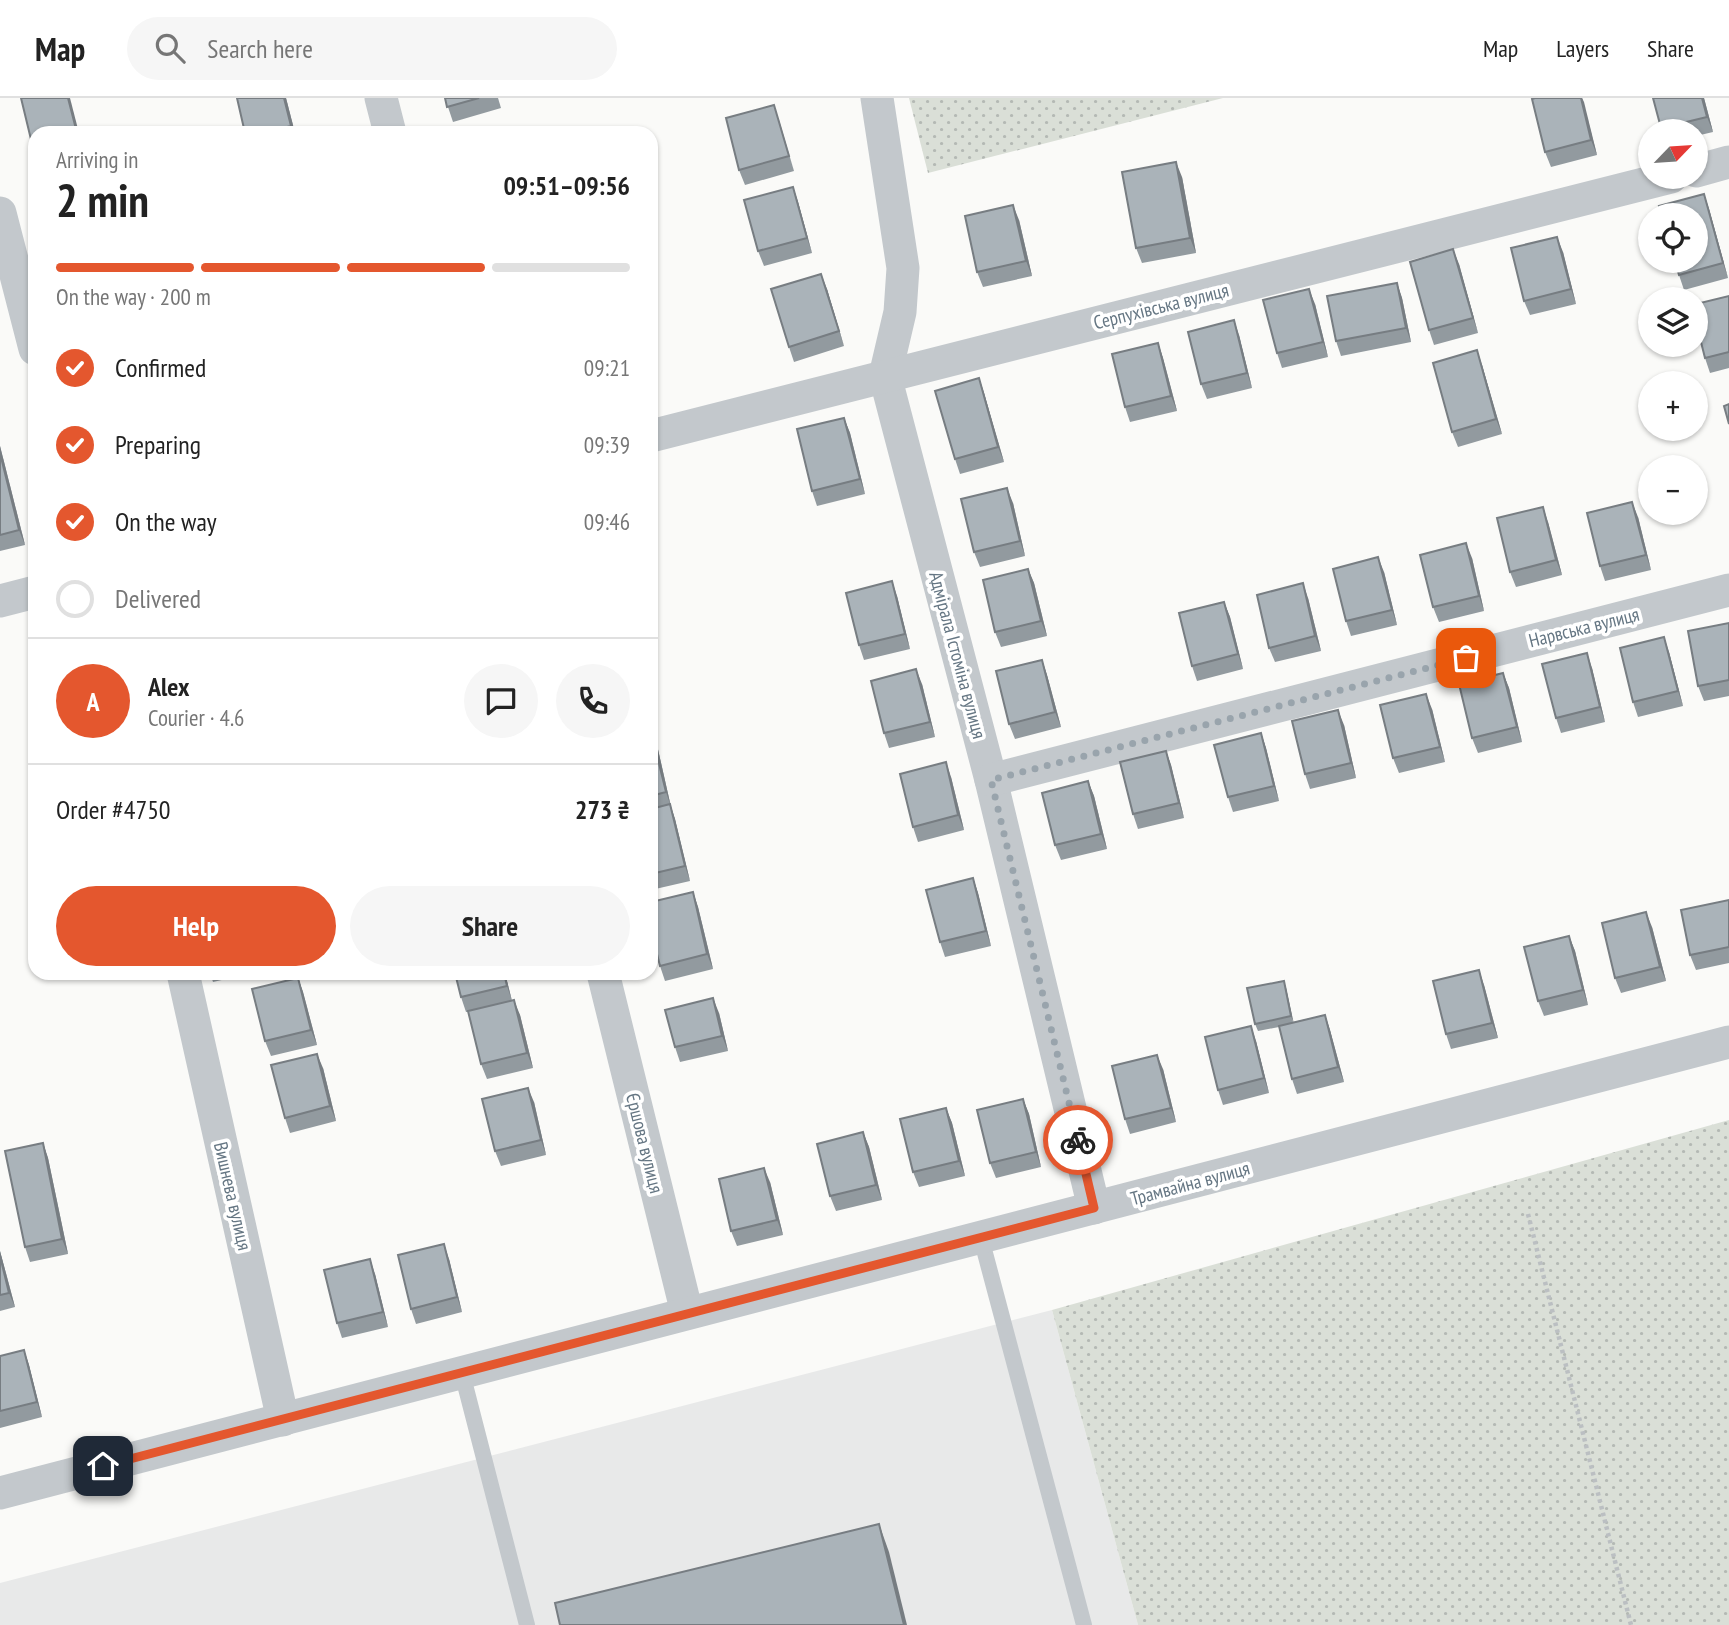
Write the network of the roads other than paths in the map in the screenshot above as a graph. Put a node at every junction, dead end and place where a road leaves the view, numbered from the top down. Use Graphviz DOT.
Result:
graph roads {
  1 [pos="381,98"];
  2 [pos="877,98"];
  3 [pos="388,126"];
  4 [pos="1729,162"];
  5 [pos="1708,168"];
  6 [pos="1638,185"];
  7 [pos="0,213"];
  8 [pos="28,322"];
  9 [pos="886,376"];
  10 [pos="658,434"];
  11 [pos="1729,590"];
  12 [pos="28,594"];
  13 [pos="0,601"];
  14 [pos="991,780"];
  15 [pos="185,980"];
  16 [pos="605,980"];
  17 [pos="1729,1042"];
  18 [pos="1094,1208"];
  19 [pos="981,1238"];
  20 [pos="687,1313"];
  21 [pos="462,1373"];
  22 [pos="283,1420"];
  23 [pos="0,1493"];
  24 [pos="527,1625"];
  25 [pos="1084,1625"];
  1 -- 3 [label="street"];
  2 -- 9 [label="street, Адмірала Істоміна вулиця"];
  4 -- 5 [label="street"];
  6 -- 9 [label="street, Серпухівська вулиця"];
  7 -- 8 [label="street"];
  9 -- 10 [label="street, Серпухівська вулиця"];
  9 -- 14 [label="street, Адмірала Істоміна вулиця"];
  11 -- 14 [label="street, Нарвська вулиця"];
  12 -- 13 [label="street"];
  14 -- 18 [label="street, Адмірала Істоміна вулиця"];
  15 -- 22 [label="street, Вишнева вулиця"];
  16 -- 20 [label="street, Єршова вулиця"];
  17 -- 18 [label="street, Трамвайна вулиця"];
  18 -- 19 [label="street, Трамвайна вулиця"];
  19 -- 20 [label="street, Трамвайна вулиця"];
  19 -- 25 [label="lane"];
  20 -- 21 [label="street, Трамвайна вулиця"];
  21 -- 22 [label="street, Трамвайна вулиця"];
  21 -- 24 [label="lane"];
  22 -- 23 [label="street, Трамвайна вулиця"];
}
